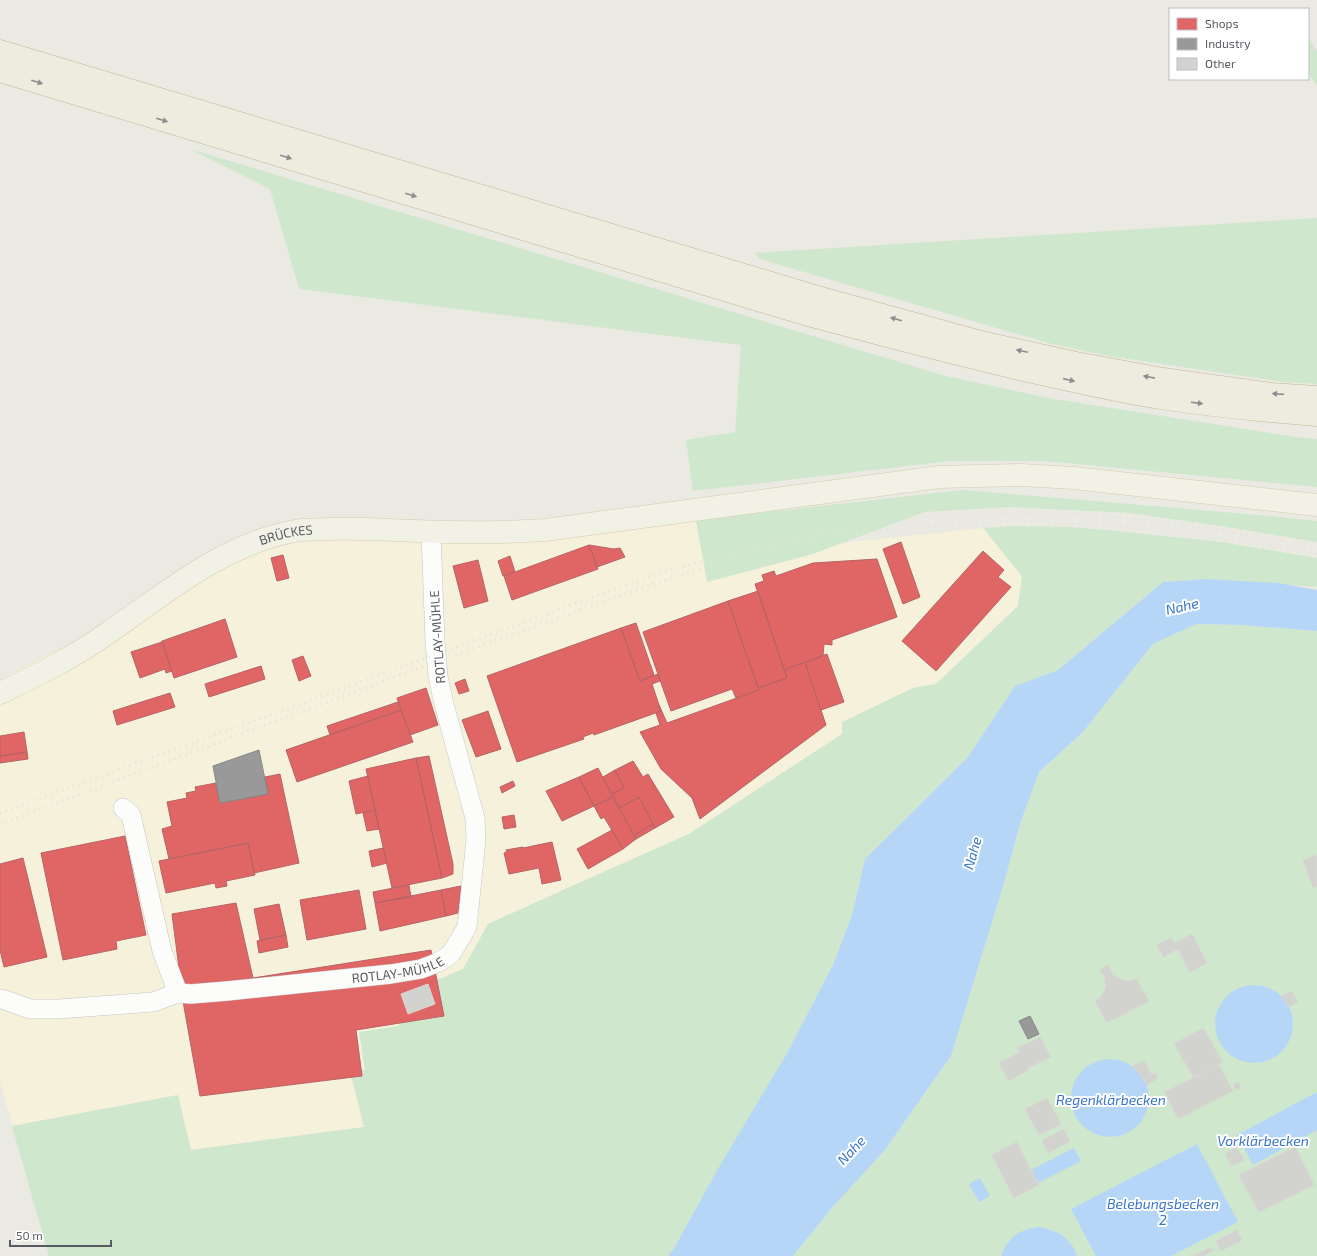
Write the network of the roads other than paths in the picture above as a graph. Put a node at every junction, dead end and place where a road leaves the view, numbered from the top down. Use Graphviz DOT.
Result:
graph roads {
  1 [pos="0,51"];
  2 [pos="0,71"];
  3 [pos="1317,397"];
  4 [pos="1317,415"];
  5 [pos="1317,505"];
  6 [pos="431,532"];
  7 [pos="0,693"];
  8 [pos="123,808"];
  9 [pos="178,993"];
  10 [pos="2,999"];
  3 -- 1 [label="highway, one-way"];
  2 -- 4 [label="highway, one-way"];
  5 -- 6 [label="main road, BRÜCKES"];
  6 -- 7 [label="main road, BRÜCKES"];
  6 -- 9 [label="street, ROTLAY-MÜHLE"];
  8 -- 9 [label="street"];
  9 -- 10 [label="street"];
}
